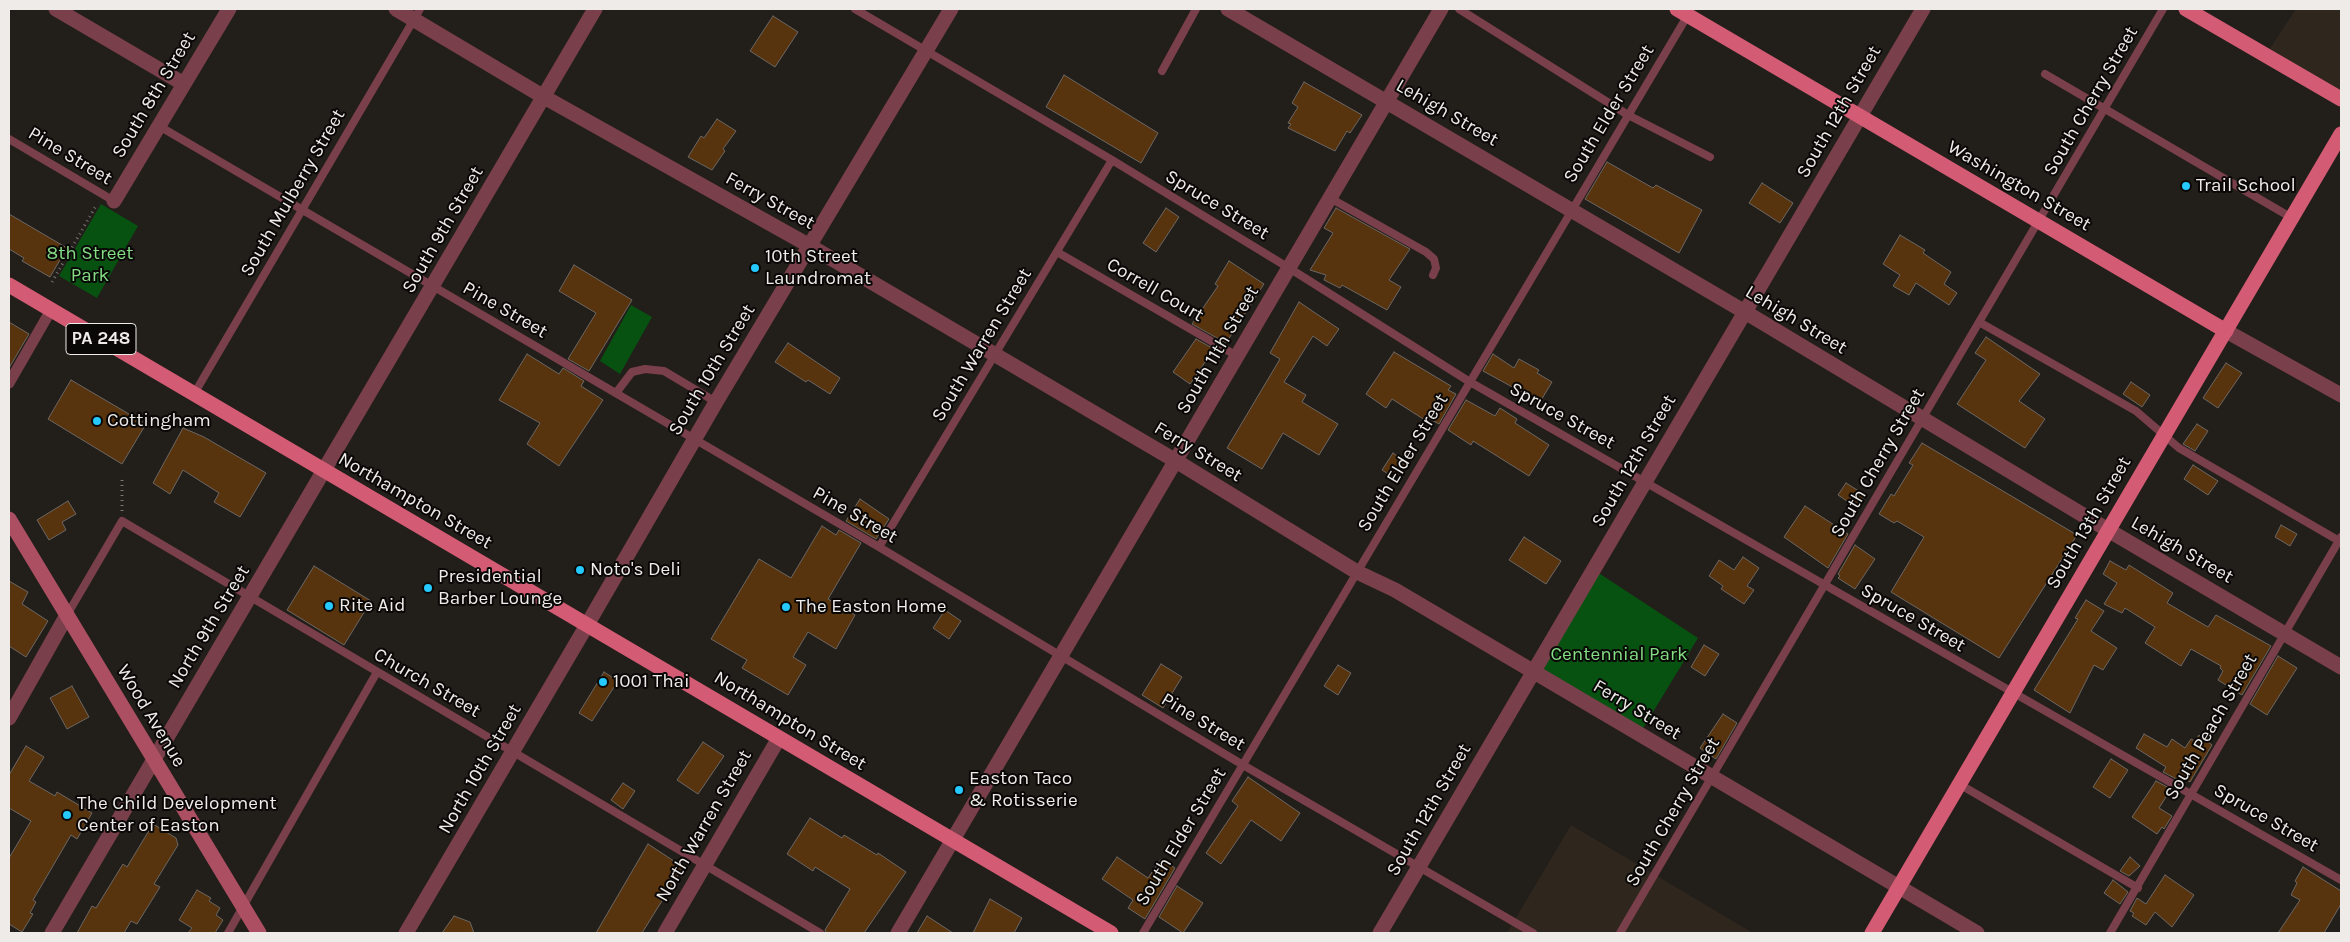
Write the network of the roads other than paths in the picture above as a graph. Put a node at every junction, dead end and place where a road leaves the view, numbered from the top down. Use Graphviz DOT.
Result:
graph roads {
  1 [pos="56,9"];
  2 [pos="229,9"];
  3 [pos="396,9"];
  4 [pos="595,9"];
  5 [pos="855,9"];
  6 [pos="951,9"];
  7 [pos="1196,9"];
  8 [pos="1228,9"];
  9 [pos="1441,9"];
  10 [pos="1460,9"];
  11 [pos="1923,9"];
  12 [pos="2163,9"];
  13 [pos="2186,9"];
  14 [pos="1685,11"];
  15 [pos="417,14"];
  16 [pos="926,51"];
  17 [pos="1162,71"];
  18 [pos="2045,74"];
  19 [pos="184,84"];
  20 [pos="544,97"];
  21 [pos="2341,100"];
  22 [pos="1387,102"];
  23 [pos="2105,109"];
  24 [pos="1628,115"];
  25 [pos="1860,116"];
  26 [pos="159,126"];
  27 [pos="2341,134"];
  28 [pos="9,139"];
  29 [pos="1710,158"];
  30 [pos="1112,160"];
  31 [pos="108,198"];
  32 [pos="1330,198"];
  33 [pos="1572,210"];
  34 [pos="302,211"];
  35 [pos="2292,218"];
  36 [pos="2039,221"];
  37 [pos="810,246"];
  38 [pos="1057,252"];
  39 [pos="1289,268"];
  40 [pos="1433,275"];
  41 [pos="9,285"];
  42 [pos="433,287"];
  43 [pos="51,310"];
  44 [pos="1745,312"];
  45 [pos="1979,322"];
  46 [pos="2226,331"];
  47 [pos="995,355"];
  48 [pos="1237,356"];
  49 [pos="1470,382"];
  50 [pos="9,383"];
  51 [pos="616,393"];
  52 [pos="194,394"];
  53 [pos="2341,395"];
  54 [pos="716,402"];
  55 [pos="1922,419"];
  56 [pos="2164,435"];
  57 [pos="694,439"];
  58 [pos="1176,461"];
  59 [pos="325,471"];
  60 [pos="1646,481"];
  61 [pos="9,519"];
  62 [pos="2108,530"];
  63 [pos="2341,540"];
  64 [pos="879,547"];
  65 [pos="1356,572"];
  66 [pos="1824,586"];
  67 [pos="250,597"];
  68 [pos="67,615"];
  69 [pos="588,625"];
  70 [pos="2284,633"];
  71 [pos="1061,655"];
  72 [pos="2341,667"];
  73 [pos="378,672"];
  74 [pos="1534,672"];
  75 [pos="2014,693"];
  76 [pos="9,718"];
  77 [pos="779,738"];
  78 [pos="513,752"];
  79 [pos="154,760"];
  80 [pos="1243,765"];
  81 [pos="1712,778"];
  82 [pos="1959,784"];
  83 [pos="2190,793"];
  84 [pos="952,840"];
  85 [pos="705,865"];
  86 [pos="1420,866"];
  87 [pos="2341,880"];
  88 [pos="1899,888"];
  89 [pos="2138,888"];
  90 [pos="244,908"];
  91 [pos="52,933"];
  92 [pos="228,933"];
  93 [pos="259,933"];
  94 [pos="406,933"];
  95 [pos="664,933"];
  96 [pos="820,933"];
  97 [pos="898,933"];
  98 [pos="1111,933"];
  99 [pos="1143,933"];
  100 [pos="1380,933"];
  101 [pos="1533,933"];
  102 [pos="1620,933"];
  103 [pos="1872,933"];
  104 [pos="1977,933"];
  105 [pos="2110,933"];
  1 -- 19 [label="street"];
  2 -- 19 [label="street, South 8th Street"];
  3 -- 15 [label="street, Ferry Street"];
  4 -- 20 [label="street, South 9th Street"];
  5 -- 16 [label="lane, Spruce Street"];
  6 -- 16 [label="street, South 10th Street"];
  7 -- 17 [label="lane"];
  8 -- 22 [label="street, Lehigh Street"];
  9 -- 22 [label="street, South 11th Street"];
  10 -- 24 [label="lane"];
  11 -- 25 [label="street, South 12th Street"];
  12 -- 23 [label="lane, South Cherry Street"];
  13 -- 21 [label="main road"];
  14 -- 24 [label="lane, South Elder Street"];
  14 -- 25 [label="main road, Washington Street"];
  15 -- 20 [label="street, Ferry Street"];
  15 -- 34 [label="lane, South Mulberry Street"];
  16 -- 30 [label="lane, Spruce Street"];
  16 -- 37 [label="street, South 10th Street"];
  18 -- 23 [label="lane"];
  19 -- 26 [label="street, South 8th Street"];
  20 -- 37 [label="street, Ferry Street"];
  20 -- 42 [label="street, South 9th Street"];
  22 -- 32 [label="street, South 11th Street"];
  22 -- 33 [label="street, Lehigh Street"];
  23 -- 35 [label="lane"];
  23 -- 36 [label="lane, South Cherry Street"];
  24 -- 29 [label="lane"];
  24 -- 33 [label="lane, South Elder Street"];
  25 -- 36 [label="main road, Washington Street"];
  25 -- 44 [label="street, South 12th Street"];
  26 -- 31 [label="street, South 8th Street"];
  26 -- 34 [label="lane, Pine Street"];
  27 -- 35 [label="main road, South 13th Street"];
  28 -- 31 [label="lane, Pine Street"];
  30 -- 38 [label="lane, South Warren Street"];
  30 -- 39 [label="lane, Spruce Street"];
  32 -- 39 [label="street, South 11th Street"];
  32 -- 40 [label="lane"];
  33 -- 44 [label="street, Lehigh Street"];
  33 -- 49 [label="lane, South Elder Street"];
  34 -- 42 [label="lane, Pine Street"];
  34 -- 52 [label="lane, South Mulberry Street"];
  35 -- 46 [label="main road, South 13th Street"];
  36 -- 45 [label="lane, South Cherry Street"];
  36 -- 46 [label="main road, Washington Street"];
  37 -- 47 [label="street, Ferry Street"];
  37 -- 54 [label="street, South 10th Street"];
  38 -- 47 [label="lane, South Warren Street"];
  38 -- 48 [label="lane, Correll Court"];
  39 -- 48 [label="street, South 11th Street"];
  39 -- 49 [label="lane, Spruce Street"];
  41 -- 43 [label="main road, Northampton Street / PA 248"];
  42 -- 51 [label="lane, Pine Street"];
  42 -- 59 [label="street, South 9th Street"];
  43 -- 50 [label="street"];
  43 -- 52 [label="main road, Northampton Street / PA 248"];
  44 -- 55 [label="street, Lehigh Street"];
  44 -- 60 [label="street, South 12th Street"];
  45 -- 55 [label="lane, South Cherry Street"];
  45 -- 56 [label="lane"];
  46 -- 53 [label="street, Washington Street"];
  46 -- 56 [label="main road, South 13th Street"];
  47 -- 58 [label="street, Ferry Street"];
  47 -- 64 [label="lane, South Warren Street"];
  48 -- 58 [label="street, South 11th Street"];
  49 -- 60 [label="lane, Spruce Street"];
  49 -- 65 [label="lane, South Elder Street"];
  51 -- 54 [label="lane"];
  51 -- 57 [label="lane, Pine Street"];
  52 -- 59 [label="main road, Northampton Street / PA 248"];
  54 -- 57 [label="street, South 10th Street"];
  55 -- 62 [label="street, Lehigh Street"];
  55 -- 66 [label="lane, South Cherry Street"];
  56 -- 62 [label="main road, South 13th Street"];
  56 -- 63 [label="lane"];
  57 -- 64 [label="lane, Pine Street"];
  57 -- 69 [label="street, South 10th Street"];
  58 -- 65 [label="street, Ferry Street"];
  58 -- 71 [label="street, South 11th Street"];
  59 -- 67 [label="street, North 9th Street"];
  59 -- 69 [label="main road, Northampton Street / PA 248"];
  60 -- 66 [label="lane, Spruce Street"];
  60 -- 74 [label="street, South 12th Street"];
  61 -- 68 [label="main road, Wood Avenue"];
  62 -- 70 [label="street, Lehigh Street"];
  62 -- 75 [label="main road, South 13th Street"];
  63 -- 70 [label="lane, South Peach Street"];
  64 -- 71 [label="lane, Pine Street"];
  65 -- 74 [label="street, Ferry Street"];
  65 -- 80 [label="lane, South Elder Street"];
  66 -- 75 [label="lane, Spruce Street"];
  66 -- 81 [label="lane, South Cherry Street"];
  67 -- 68 [label="lane, Church Street"];
  67 -- 73 [label="lane, Church Street"];
  67 -- 79 [label="street, North 9th Street"];
  68 -- 76 [label="street"];
  68 -- 79 [label="main road, Wood Avenue"];
  69 -- 77 [label="main road, Northampton Street / PA 248"];
  69 -- 78 [label="street, North 10th Street"];
  70 -- 72 [label="street, Lehigh Street"];
  70 -- 83 [label="lane, South Peach Street"];
  71 -- 80 [label="lane, Pine Street"];
  71 -- 84 [label="street, South 11th Street"];
  73 -- 78 [label="lane, Church Street"];
  73 -- 90 [label="lane"];
  74 -- 81 [label="street, Ferry Street"];
  74 -- 86 [label="street, South 12th Street"];
  75 -- 82 [label="main road, South 13th Street"];
  75 -- 83 [label="lane, Spruce Street"];
  77 -- 84 [label="main road, Northampton Street / PA 248"];
  77 -- 85 [label="street, North Warren Street"];
  78 -- 85 [label="lane, Church Street"];
  78 -- 94 [label="street, North 10th Street"];
  79 -- 90 [label="main road, Wood Avenue"];
  79 -- 91 [label="street, North 9th Street"];
  80 -- 86 [label="lane, Pine Street"];
  80 -- 99 [label="lane, South Elder Street"];
  81 -- 88 [label="street, Ferry Street"];
  81 -- 102 [label="lane, South Cherry Street"];
  82 -- 88 [label="main road, South 13th Street"];
  82 -- 89 [label="lane"];
  83 -- 87 [label="lane, Spruce Street"];
  83 -- 89 [label="lane, South Peach Street"];
  84 -- 97 [label="street, South 11th Street"];
  84 -- 98 [label="main road, Northampton Street / PA 248"];
  85 -- 95 [label="street, North Warren Street"];
  85 -- 96 [label="lane, Church Street"];
  86 -- 100 [label="street, South 12th Street"];
  86 -- 101 [label="lane, Pine Street"];
  88 -- 103 [label="main road, South 13th Street"];
  88 -- 104 [label="street, Ferry Street"];
  89 -- 105 [label="lane, South Peach Street"];
  90 -- 92 [label="lane"];
  90 -- 93 [label="main road, Wood Avenue"];
}
